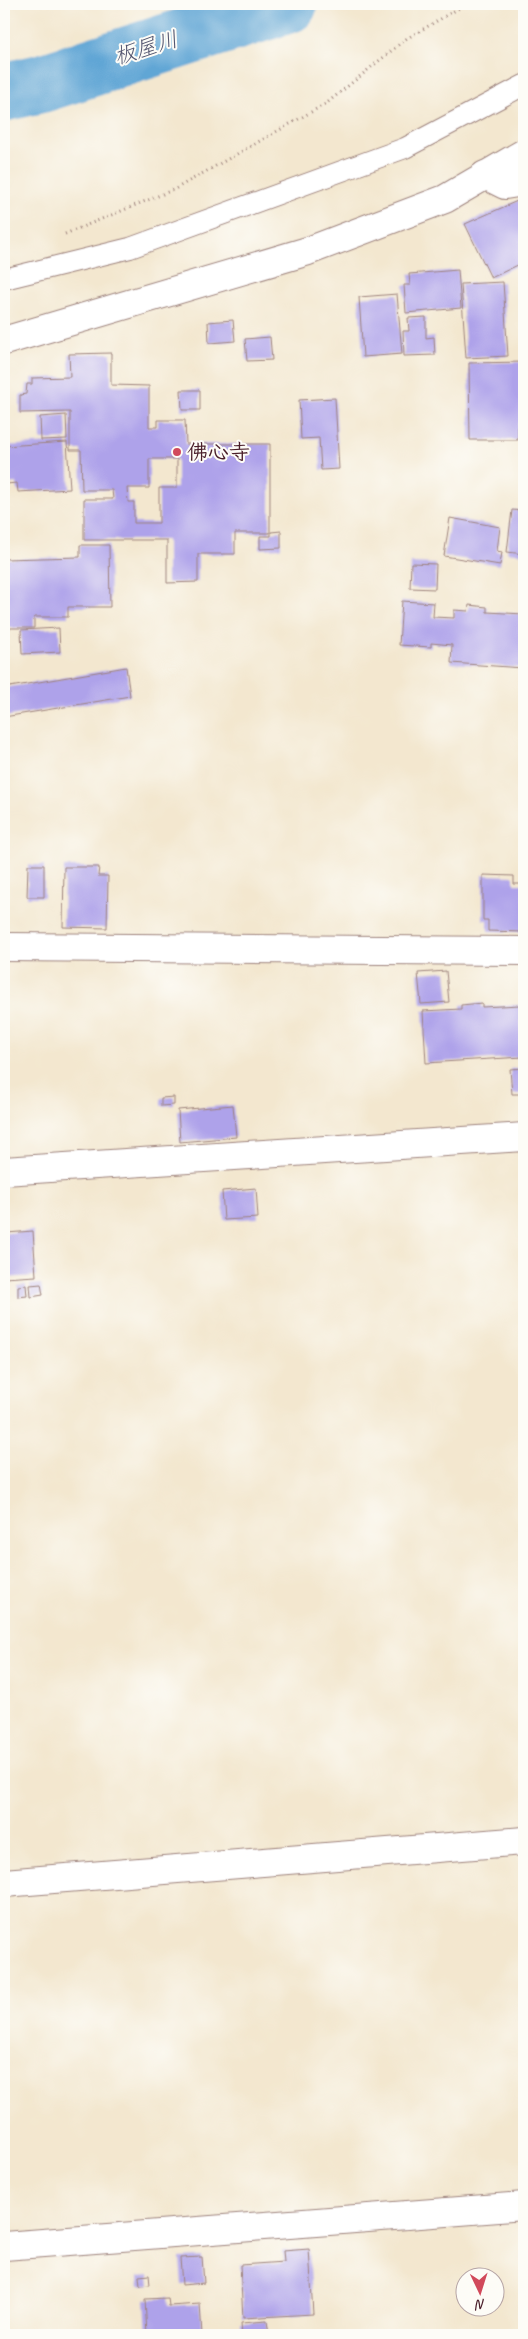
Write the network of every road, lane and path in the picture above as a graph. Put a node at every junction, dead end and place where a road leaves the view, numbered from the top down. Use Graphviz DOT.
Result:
graph roads {
  1 [pos="466,4"];
  2 [pos="524,85"];
  3 [pos="524,153"];
  4 [pos="485,175"];
  5 [pos="524,182"];
  6 [pos="58,237"];
  7 [pos="4,279"];
  8 [pos="4,341"];
  9 [pos="4,947"];
  10 [pos="524,950"];
  11 [pos="524,1137"];
  12 [pos="4,1171"];
  13 [pos="524,1841"];
  14 [pos="4,1883"];
  15 [pos="524,2206"];
  16 [pos="4,2246"];
  1 -- 6 [label="path"];
  2 -- 7 [label="lane"];
  3 -- 4 [label="street"];
  4 -- 5 [label="street"];
  4 -- 8 [label="street"];
  9 -- 10 [label="street"];
  11 -- 12 [label="street"];
  13 -- 14 [label="street"];
  15 -- 16 [label="street"];
}
